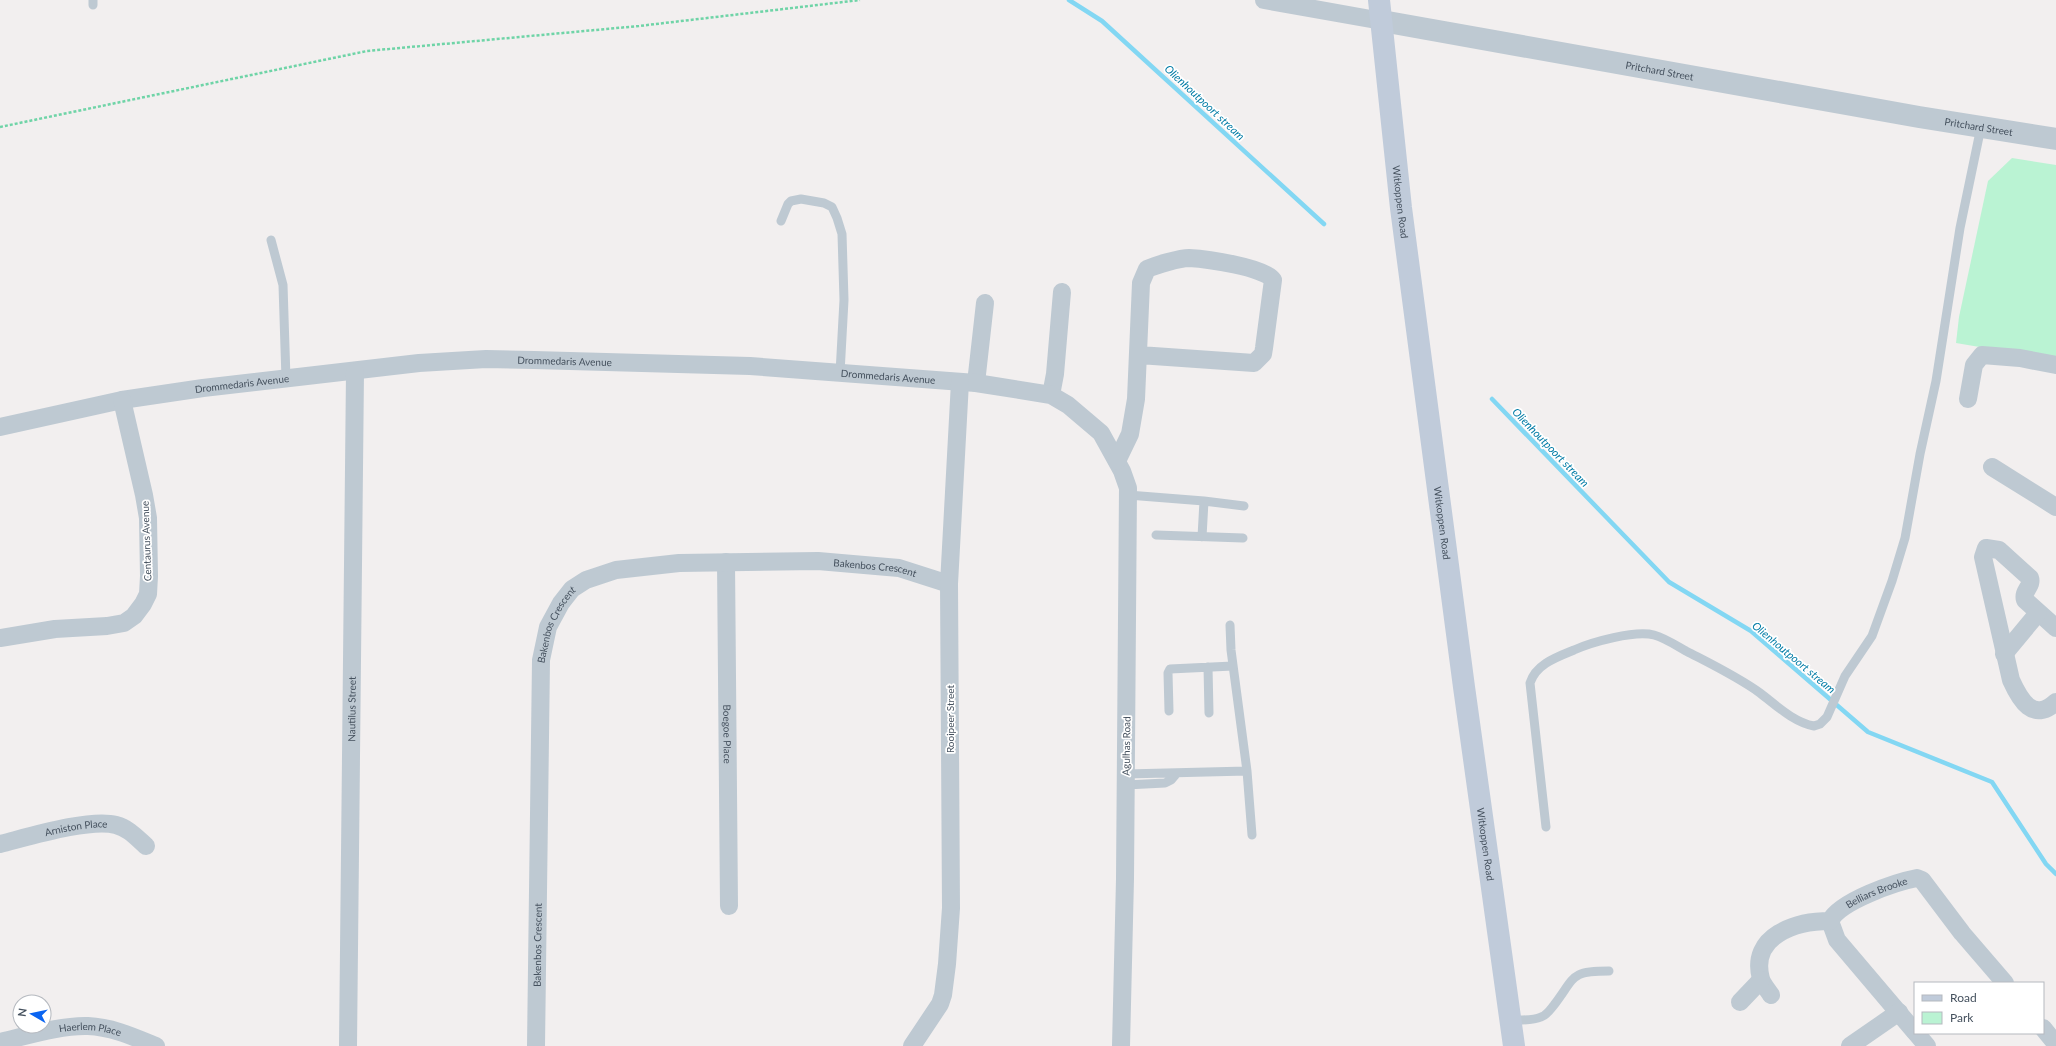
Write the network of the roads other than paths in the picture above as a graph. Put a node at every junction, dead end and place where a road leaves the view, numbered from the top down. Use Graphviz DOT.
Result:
graph roads {
  1 [pos="1264,0"];
  2 [pos="1380,11"];
  3 [pos="1982,126"];
  4 [pos="2056,140"];
  5 [pos="781,220"];
  6 [pos="271,240"];
  7 [pos="1062,292"];
  8 [pos="985,303"];
  9 [pos="1139,355"];
  10 [pos="2056,365"];
  11 [pos="355,372"];
  12 [pos="840,373"];
  13 [pos="286,379"];
  14 [pos="968,383"];
  15 [pos="1051,394"];
  16 [pos="122,400"];
  17 [pos="1968,400"];
  18 [pos="0,427"];
  19 [pos="1114,455"];
  20 [pos="1992,467"];
  21 [pos="1128,495"];
  22 [pos="1204,500"];
  23 [pos="1244,506"];
  24 [pos="2056,507"];
  25 [pos="1156,534"];
  26 [pos="1202,537"];
  27 [pos="1243,538"];
  28 [pos="726,562"];
  29 [pos="949,584"];
  30 [pos="2038,613"];
  31 [pos="1230,625"];
  32 [pos="2056,628"];
  33 [pos="0,638"];
  34 [pos="2004,654"];
  35 [pos="1233,666"];
  36 [pos="1208,667"];
  37 [pos="2056,702"];
  38 [pos="1169,711"];
  39 [pos="1209,714"];
  40 [pos="1247,771"];
  41 [pos="1126,779"];
  42 [pos="1546,827"];
  43 [pos="1252,834"];
  44 [pos="0,844"];
  45 [pos="146,846"];
  46 [pos="729,906"];
  47 [pos="1830,921"];
  48 [pos="1609,971"];
  49 [pos="2005,982"];
  50 [pos="1740,1002"];
  51 [pos="1899,1012"];
  52 [pos="1510,1020"];
  53 [pos="2044,1029"];
  54 [pos="1914,1031"];
  55 [pos="1917,1034"];
  56 [pos="0,1042"];
  57 [pos="2056,1044"];
  58 [pos="156,1046"];
  59 [pos="348,1046"];
  60 [pos="536,1046"];
  61 [pos="912,1046"];
  62 [pos="1121,1046"];
  63 [pos="1514,1046"];
  64 [pos="1850,1046"];
  65 [pos="1927,1046"];
  1 -- 2 [label="street, Pritchard Street"];
  2 -- 3 [label="street, Pritchard Street"];
  2 -- 52 [label="main road, Witkoppen Road"];
  3 -- 4 [label="street, Pritchard Street"];
  3 -- 42 [label="lane"];
  5 -- 12 [label="lane"];
  6 -- 13 [label="lane"];
  7 -- 15 [label="street"];
  8 -- 14 [label="street, Rooipeer Street"];
  9 -- 9 [label="street"];
  9 -- 19 [label="street"];
  10 -- 17 [label="street"];
  11 -- 12 [label="street, Drommedaris Avenue"];
  11 -- 13 [label="street, Drommedaris Avenue"];
  11 -- 59 [label="street, Nautilus Street"];
  12 -- 14 [label="street, Drommedaris Avenue"];
  13 -- 16 [label="street, Drommedaris Avenue"];
  14 -- 15 [label="street, Drommedaris Avenue"];
  14 -- 29 [label="street, Rooipeer Street"];
  15 -- 19 [label="street, Drommedaris Avenue"];
  16 -- 18 [label="street, Drommedaris Avenue"];
  16 -- 33 [label="street, Centaurus Avenue"];
  19 -- 21 [label="street, Agulhas Road"];
  20 -- 24 [label="street"];
  21 -- 22 [label="lane"];
  21 -- 41 [label="street, Agulhas Road"];
  22 -- 23 [label="lane"];
  22 -- 26 [label="lane"];
  25 -- 26 [label="lane"];
  26 -- 27 [label="lane"];
  28 -- 29 [label="street, Bakenbos Crescent"];
  28 -- 46 [label="street, Boegoe Place"];
  28 -- 60 [label="street, Bakenbos Crescent"];
  29 -- 61 [label="street, Rooipeer Street"];
  30 -- 32 [label="street"];
  30 -- 34 [label="street"];
  30 -- 34 [label="street"];
  31 -- 35 [label="lane"];
  34 -- 37 [label="street"];
  35 -- 36 [label="lane"];
  35 -- 40 [label="lane"];
  36 -- 38 [label="lane"];
  36 -- 39 [label="lane"];
  40 -- 41 [label="lane"];
  40 -- 43 [label="lane"];
  41 -- 62 [label="street, Agulhas Road"];
  44 -- 45 [label="street, Arniston Place"];
  47 -- 49 [label="street, Belliars Brooke"];
  47 -- 50 [label="street"];
  47 -- 51 [label="street"];
  48 -- 52 [label="lane"];
  51 -- 54 [label="street"];
  51 -- 64 [label="street"];
  52 -- 63 [label="main road, Witkoppen Road"];
  53 -- 57 [label="street"];
  55 -- 65 [label="street"];
  56 -- 58 [label="street, Haerlem Place"];
}
